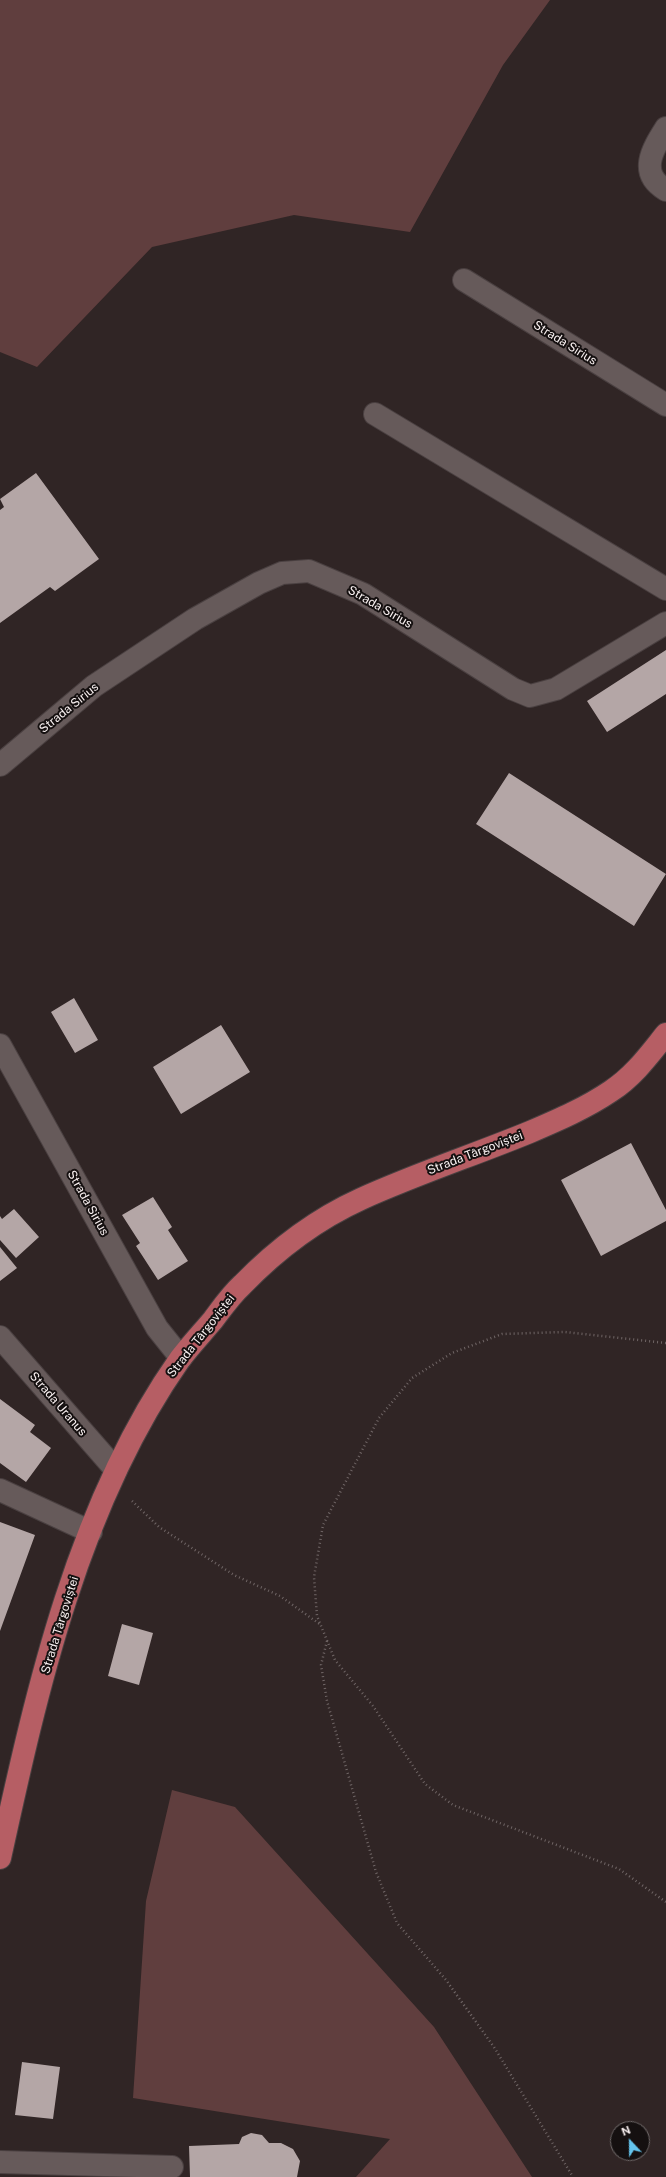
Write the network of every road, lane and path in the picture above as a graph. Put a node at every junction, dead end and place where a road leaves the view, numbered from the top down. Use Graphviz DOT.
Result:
graph roads {
  1 [pos="666,128"];
  2 [pos="666,190"];
  3 [pos="464,280"];
  4 [pos="666,405"];
  5 [pos="375,414"];
  6 [pos="666,589"];
  7 [pos="666,623"];
  8 [pos="0,765"];
  9 [pos="666,1034"];
  10 [pos="0,1045"];
  11 [pos="0,1337"];
  12 [pos="666,1344"];
  13 [pos="181,1358"];
  14 [pos="114,1476"];
  15 [pos="0,1490"];
  16 [pos="91,1532"];
  17 [pos="321,1625"];
  18 [pos="327,1640"];
  19 [pos="0,1858"];
  20 [pos="666,1902"];
  21 [pos="0,2162"];
  22 [pos="172,2167"];
  23 [pos="573,2177"];
  1 -- 2 [label="street"];
  3 -- 4 [label="street, Strada Sirius"];
  5 -- 6 [label="street"];
  7 -- 8 [label="street, Strada Sirius"];
  9 -- 13 [label="main road, Strada Târgoviștei"];
  10 -- 13 [label="street, Strada Sirius"];
  11 -- 14 [label="street, Strada Uranus"];
  12 -- 17 [label="path"];
  13 -- 14 [label="main road, Strada Târgoviștei"];
  14 -- 16 [label="main road, Strada Târgoviștei"];
  14 -- 17 [label="path"];
  15 -- 16 [label="street"];
  16 -- 19 [label="main road, Strada Târgoviștei"];
  17 -- 18 [label="path"];
  18 -- 20 [label="path"];
  18 -- 23 [label="path"];
  21 -- 22 [label="street"];
}
